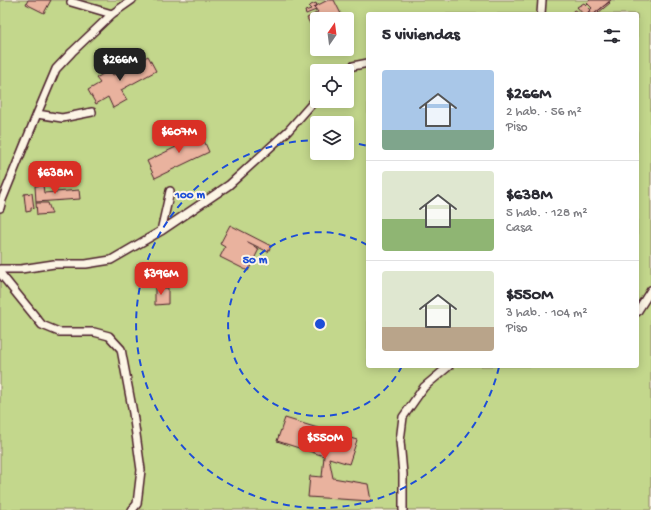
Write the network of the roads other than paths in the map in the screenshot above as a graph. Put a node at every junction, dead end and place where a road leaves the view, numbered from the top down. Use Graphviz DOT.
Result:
graph roads {
  1 [pos="132,0"];
  2 [pos="542,0"];
  3 [pos="71,2"];
  4 [pos="541,12"];
  5 [pos="112,14"];
  6 [pos="366,63"];
  7 [pos="354,66"];
  8 [pos="310,106"];
  9 [pos="92,112"];
  10 [pos="37,114"];
  11 [pos="170,191"];
  12 [pos="0,208"];
  13 [pos="161,231"];
  14 [pos="0,269"];
  15 [pos="0,273"];
  16 [pos="651,290"];
  17 [pos="639,309"];
  18 [pos="447,368"];
  19 [pos="132,510"];
  20 [pos="403,510"];
  1 -- 5 [label="lane"];
  2 -- 4 [label="lane"];
  3 -- 5 [label="lane"];
  5 -- 10 [label="lane"];
  6 -- 7 [label="lane"];
  8 -- 13 [label="lane"];
  9 -- 10 [label="lane"];
  10 -- 12 [label="lane"];
  11 -- 13 [label="lane"];
  13 -- 14 [label="lane"];
  15 -- 19 [label="lane"];
  16 -- 17 [label="lane"];
  18 -- 20 [label="lane"];
}
